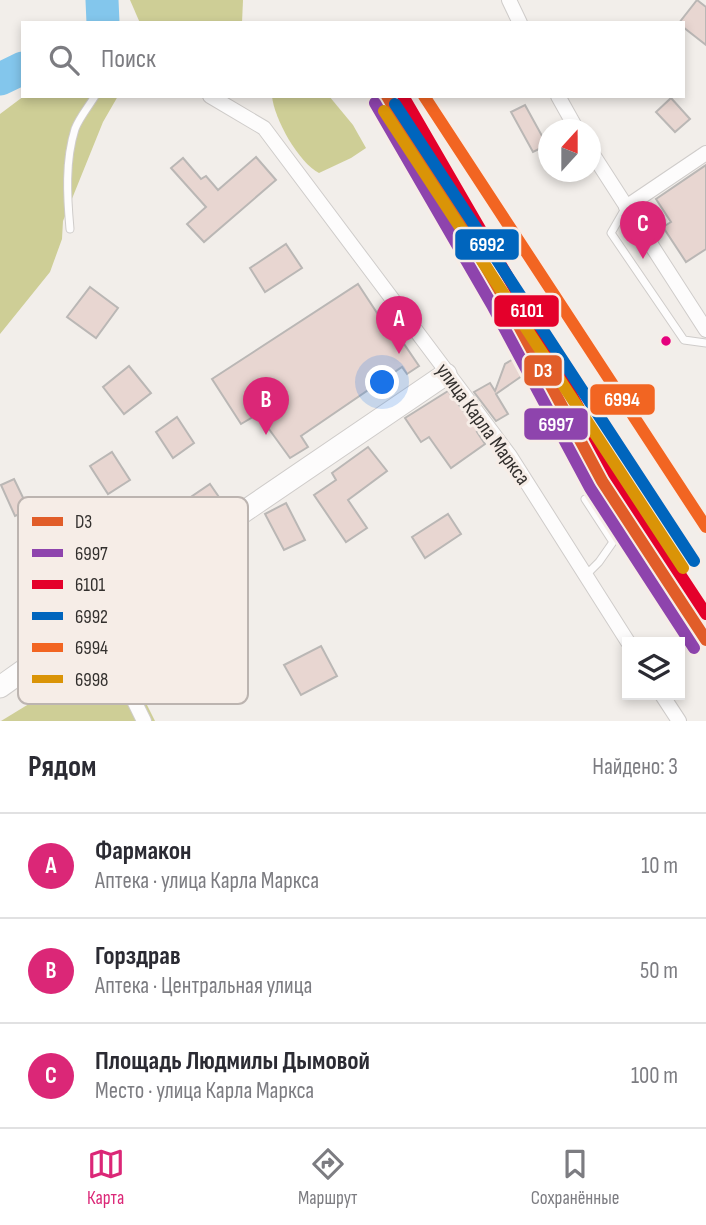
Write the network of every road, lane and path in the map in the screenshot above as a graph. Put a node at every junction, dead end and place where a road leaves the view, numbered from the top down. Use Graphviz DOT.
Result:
graph roads {
  1 [pos="509,0"];
  2 [pos="519,21"];
  3 [pos="94,98"];
  4 [pos="213,98"];
  5 [pos="559,98"];
  6 [pos="571,119"];
  7 [pos="706,153"];
  8 [pos="601,167"];
  9 [pos="626,207"];
  10 [pos="70,229"];
  11 [pos="706,330"];
  12 [pos="706,342"];
  13 [pos="446,374"];
  14 [pos="585,499"];
  15 [pos="248,509"];
  16 [pos="585,575"];
  17 [pos="625,637"];
  18 [pos="18,674"];
  19 [pos="0,687"];
  20 [pos="665,700"];
  21 [pos="136,704"];
  22 [pos="144,721"];
  23 [pos="678,721"];
  1 -- 2 [label="street"];
  3 -- 10 [label="lane"];
  4 -- 13 [label="street, улица Карла Маркса"];
  5 -- 6 [label="street"];
  7 -- 9 [label="street"];
  8 -- 9 [label="street"];
  9 -- 11 [label="street"];
  9 -- 12 [label="lane"];
  13 -- 15 [label="street"];
  13 -- 16 [label="street, улица Карла Маркса"];
  14 -- 16 [label="lane"];
  16 -- 17 [label="street, улица Карла Маркса"];
  18 -- 19 [label="street"];
  20 -- 23 [label="street"];
  21 -- 22 [label="street"];
}
